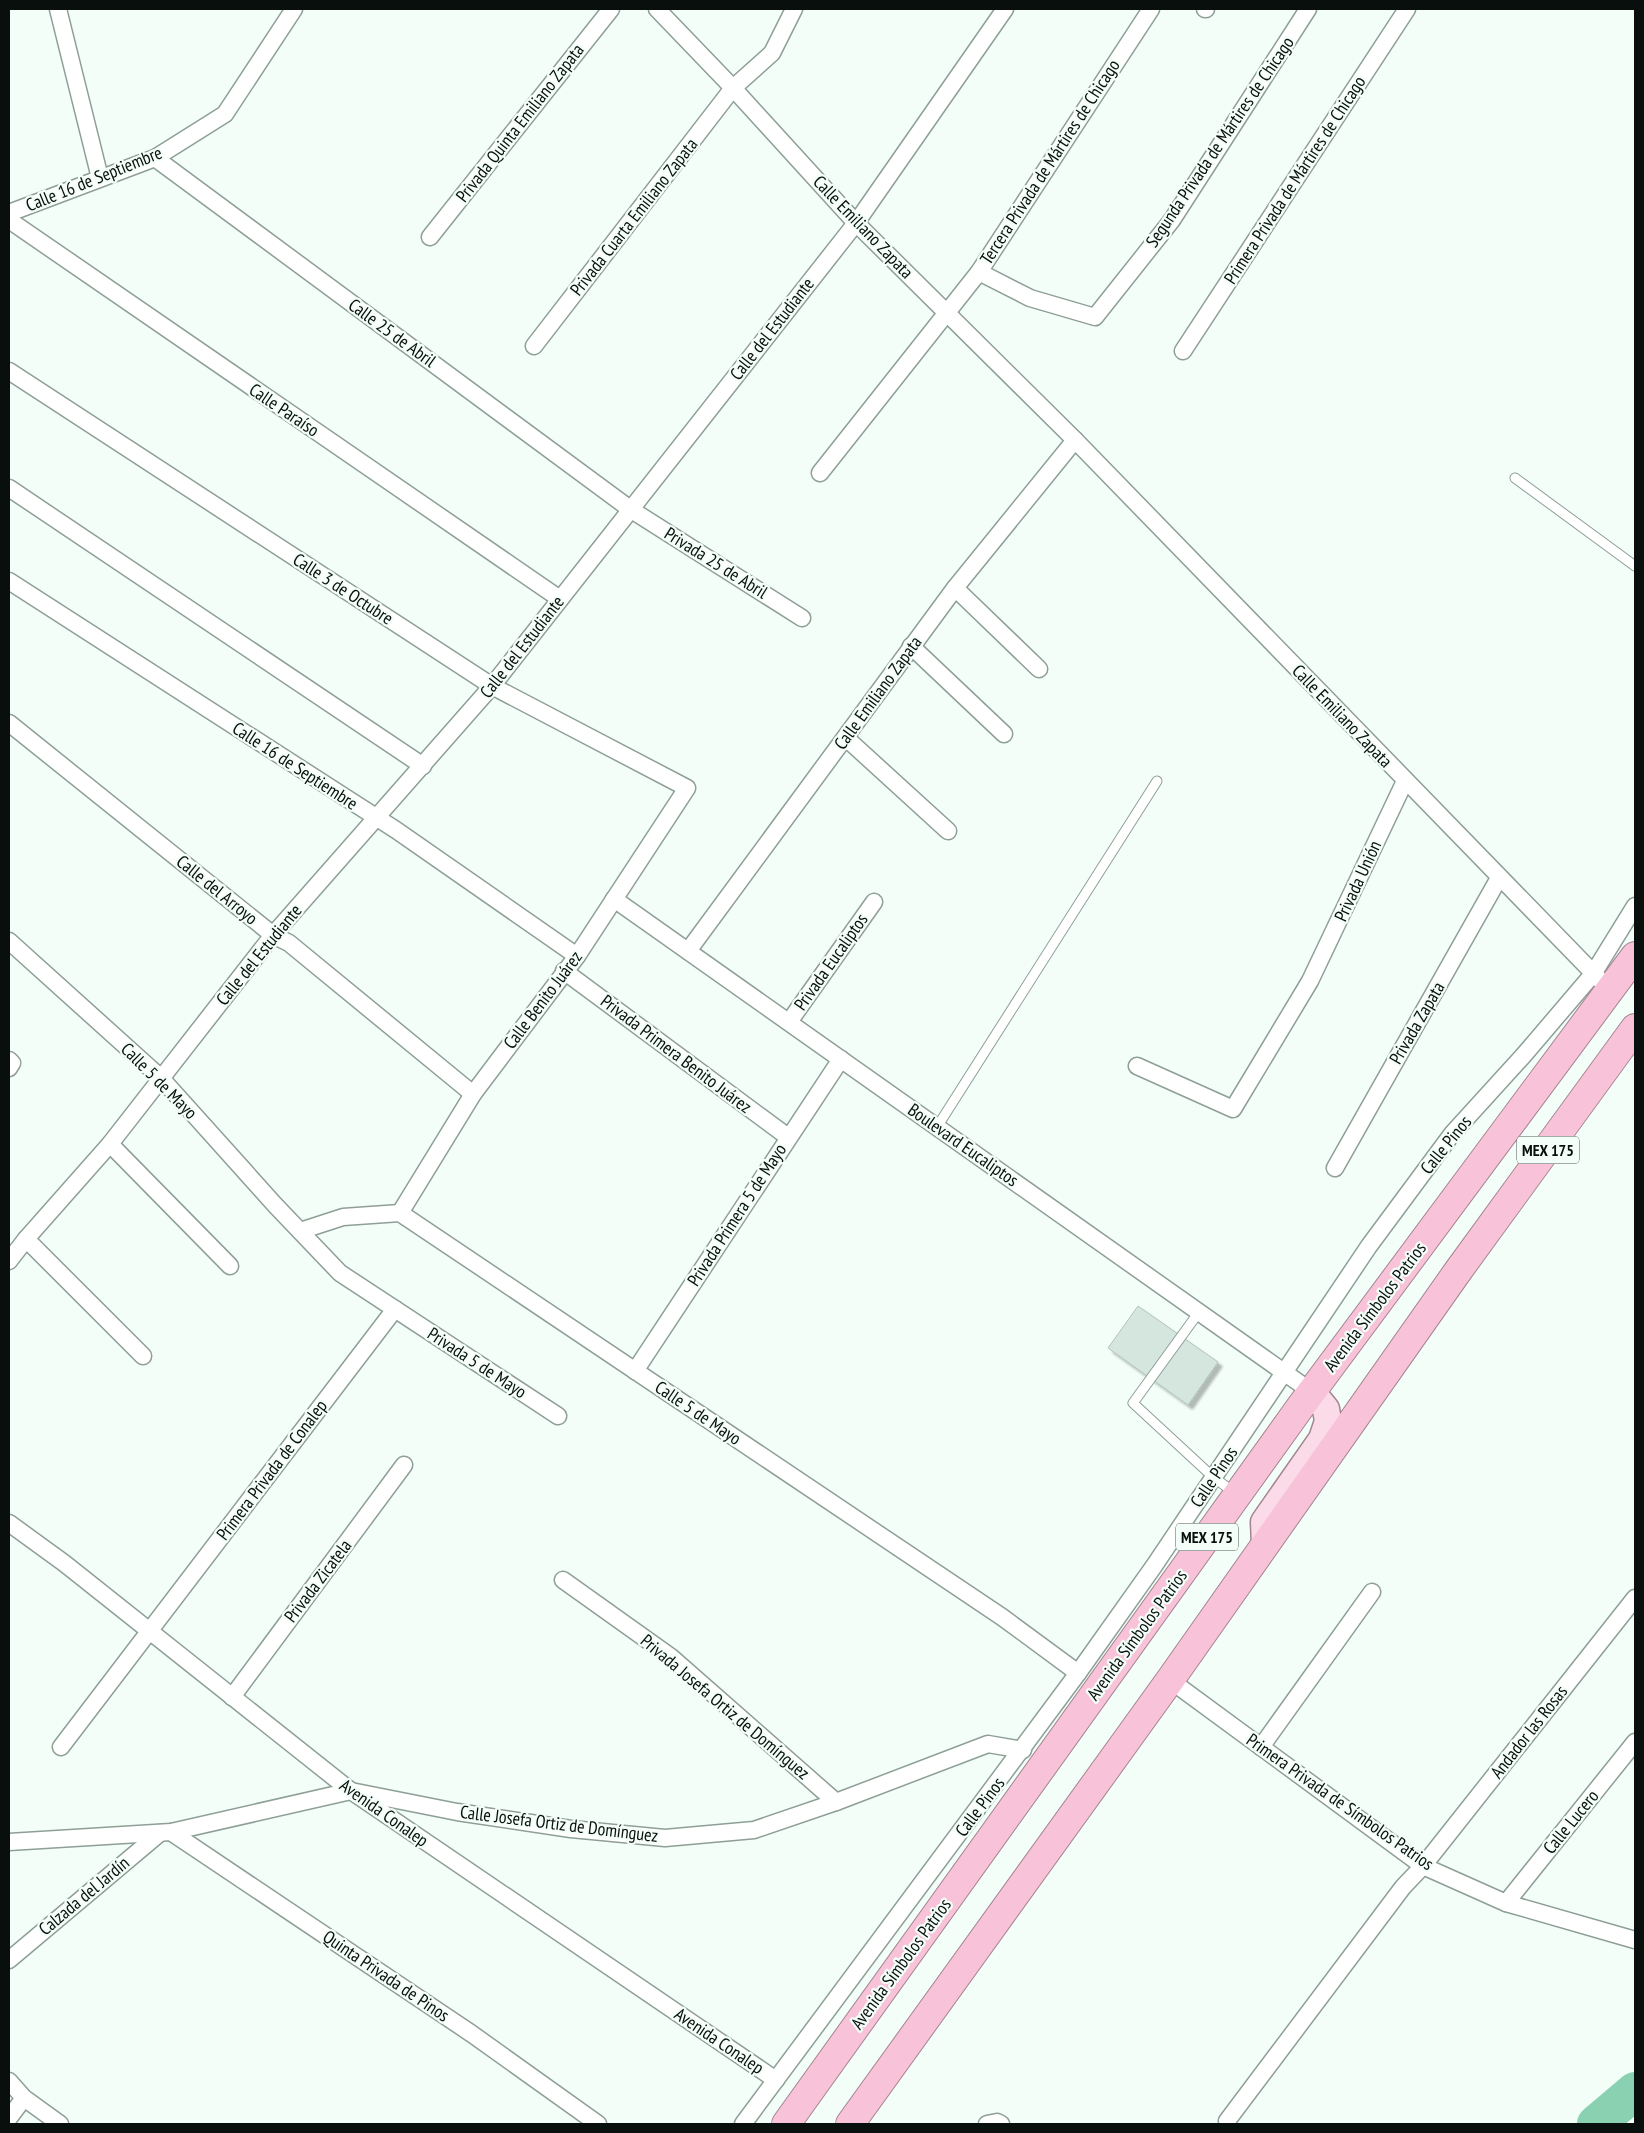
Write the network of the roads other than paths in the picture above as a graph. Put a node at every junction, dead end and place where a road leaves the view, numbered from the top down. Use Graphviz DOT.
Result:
graph roads {
  1 [pos="58,9"];
  2 [pos="294,9"];
  3 [pos="611,9"];
  4 [pos="657,9"];
  5 [pos="794,9"];
  6 [pos="1004,9"];
  7 [pos="1151,9"];
  8 [pos="1308,9"];
  9 [pos="1407,9"];
  10 [pos="733,88"];
  11 [pos="155,158"];
  12 [pos="100,178"];
  13 [pos="9,213"];
  14 [pos="9,220"];
  15 [pos="856,223"];
  16 [pos="430,237"];
  17 [pos="979,272"];
  18 [pos="947,313"];
  19 [pos="534,346"];
  20 [pos="1183,351"];
  21 [pos="9,371"];
  22 [pos="1075,440"];
  23 [pos="820,474"];
  24 [pos="1515,478"];
  25 [pos="9,488"];
  26 [pos="630,509"];
  27 [pos="1635,566"];
  28 [pos="9,581"];
  29 [pos="955,588"];
  30 [pos="560,599"];
  31 [pos="802,618"];
  32 [pos="911,646"];
  33 [pos="1039,669"];
  34 [pos="492,686"];
  35 [pos="9,723"];
  36 [pos="1004,734"];
  37 [pos="846,738"];
  38 [pos="423,766"];
  39 [pos="1157,781"];
  40 [pos="1405,781"];
  41 [pos="687,788"];
  42 [pos="376,818"];
  43 [pos="948,831"];
  44 [pos="1499,878"];
  45 [pos="614,899"];
  46 [pos="874,902"];
  47 [pos="1635,906"];
  48 [pos="273,935"];
  49 [pos="9,941"];
  50 [pos="688,951"];
  51 [pos="577,956"];
  52 [pos="1635,956"];
  53 [pos="564,971"];
  54 [pos="1602,982"];
  55 [pos="789,1022"];
  56 [pos="1635,1028"];
  57 [pos="841,1059"];
  58 [pos="9,1060"];
  59 [pos="1137,1066"];
  60 [pos="9,1068"];
  61 [pos="161,1078"];
  62 [pos="473,1094"];
  63 [pos="937,1127"];
  64 [pos="788,1137"];
  65 [pos="110,1144"];
  66 [pos="1335,1168"];
  67 [pos="400,1213"];
  68 [pos="300,1231"];
  69 [pos="26,1238"];
  70 [pos="9,1261"];
  71 [pos="230,1266"];
  72 [pos="395,1309"];
  73 [pos="1199,1312"];
  74 [pos="143,1356"];
  75 [pos="635,1371"];
  76 [pos="1285,1373"];
  77 [pos="1312,1392"];
  78 [pos="558,1416"];
  79 [pos="404,1465"];
  80 [pos="1213,1477"];
  81 [pos="1238,1495"];
  82 [pos="9,1523"];
  83 [pos="1265,1545"];
  84 [pos="563,1580"];
  85 [pos="1372,1592"];
  86 [pos="1635,1598"];
  87 [pos="149,1632"];
  88 [pos="1078,1673"];
  89 [pos="1170,1680"];
  90 [pos="232,1697"];
  91 [pos="1635,1742"];
  92 [pos="61,1747"];
  93 [pos="1261,1747"];
  94 [pos="1023,1750"];
  95 [pos="350,1791"];
  96 [pos="836,1802"];
  97 [pos="165,1833"];
  98 [pos="9,1842"];
  99 [pos="1423,1866"];
  100 [pos="1506,1903"];
  101 [pos="1635,1940"];
  102 [pos="9,1960"];
  103 [pos="852,1980"];
  104 [pos="876,1998"];
  105 [pos="776,2080"];
  106 [pos="9,2081"];
  107 [pos="24,2098"];
  108 [pos="9,2118"];
  109 [pos="1227,2121"];
  110 [pos="60,2124"];
  111 [pos="598,2124"];
  112 [pos="742,2124"];
  113 [pos="786,2124"];
  114 [pos="850,2124"];
  115 [pos="987,2124"];
  116 [pos="1001,2124"];
  1 -- 12 [label="street"];
  2 -- 11 [label="street, Calle 16 de Septiembre"];
  3 -- 16 [label="street, Privada Quinta Emiliano Zapata"];
  4 -- 10 [label="street, Calle Emiliano Zapata"];
  5 -- 10 [label="street, Privada Cuarta Emiliano Zapata"];
  6 -- 15 [label="street, Calle del Estudiante"];
  7 -- 17 [label="street, Tercera Privada de Mártires de Chicago"];
  8 -- 17 [label="street, Segunda Privada de Mártires de Chicago"];
  9 -- 20 [label="street, Primera Privada de Mártires de Chicago"];
  10 -- 15 [label="street, Calle Emiliano Zapata"];
  10 -- 19 [label="street, Privada Cuarta Emiliano Zapata"];
  11 -- 12 [label="street, Calle 16 de Septiembre"];
  11 -- 26 [label="street, Calle 25 de Abril"];
  12 -- 13 [label="street, Calle 16 de Septiembre"];
  14 -- 30 [label="street, Calle Paraíso"];
  15 -- 18 [label="street, Calle Emiliano Zapata"];
  15 -- 26 [label="street, Calle del Estudiante"];
  17 -- 18 [label="street, Tercera Privada de Mártires de Chicago"];
  18 -- 22 [label="street, Calle Emiliano Zapata"];
  18 -- 23 [label="street, Tercera Privada de Mártires de Chicago"];
  21 -- 34 [label="street, Calle 3 de Octubre"];
  22 -- 29 [label="street, Calle Emiliano Zapata"];
  22 -- 40 [label="street, Calle Emiliano Zapata"];
  24 -- 27 [label="lane"];
  25 -- 38 [label="street"];
  26 -- 30 [label="street, Calle del Estudiante"];
  26 -- 31 [label="street, Privada 25 de Abril"];
  28 -- 42 [label="street, Calle 16 de Septiembre"];
  29 -- 32 [label="street, Calle Emiliano Zapata"];
  29 -- 33 [label="street"];
  30 -- 34 [label="street, Calle del Estudiante"];
  32 -- 36 [label="street"];
  32 -- 37 [label="street, Calle Emiliano Zapata"];
  34 -- 38 [label="street, Calle del Estudiante"];
  34 -- 41 [label="street, Calle 3 de Octubre"];
  35 -- 48 [label="street, Calle del Arroyo"];
  37 -- 43 [label="street"];
  37 -- 50 [label="street, Calle Emiliano Zapata"];
  38 -- 42 [label="street, Calle del Estudiante"];
  39 -- 63 [label="lane"];
  40 -- 44 [label="street, Calle Emiliano Zapata"];
  40 -- 59 [label="street, Privada Unión"];
  41 -- 45 [label="street, Calle Benito Juárez"];
  42 -- 48 [label="street, Calle del Estudiante"];
  42 -- 51 [label="street, Calle 16 de Septiembre"];
  44 -- 54 [label="street, Calle Emiliano Zapata"];
  44 -- 66 [label="street, Privada Zapata"];
  45 -- 50 [label="street, Boulevard Eucaliptos"];
  45 -- 51 [label="street, Calle Benito Juárez"];
  46 -- 55 [label="street, Privada Eucaliptos"];
  47 -- 54 [label="street, Calle Pinos"];
  48 -- 61 [label="street, Calle del Estudiante"];
  48 -- 62 [label="street, Calle del Arroyo"];
  49 -- 61 [label="street, Calle 5 de Mayo"];
  50 -- 55 [label="street, Boulevard Eucaliptos"];
  51 -- 53 [label="street, Calle Benito Juárez"];
  52 -- 54 [label="highway, Avenida Símbolos Patrios / MEX 175"];
  53 -- 62 [label="street, Calle Benito Juárez"];
  53 -- 64 [label="street, Privada Primera Benito Juárez"];
  54 -- 76 [label="street, Calle Pinos"];
  54 -- 77 [label="highway, Avenida Símbolos Patrios / MEX 175"];
  55 -- 57 [label="street, Boulevard Eucaliptos"];
  56 -- 83 [label="highway, MEX 175"];
  57 -- 63 [label="street, Boulevard Eucaliptos"];
  57 -- 64 [label="street, Privada Primera 5 de Mayo"];
  58 -- 60 [label="street"];
  61 -- 65 [label="street, Calle del Estudiante"];
  61 -- 68 [label="street, Calle 5 de Mayo"];
  62 -- 67 [label="street, Calle Benito Juárez"];
  63 -- 73 [label="street, Boulevard Eucaliptos"];
  64 -- 75 [label="street, Privada Primera 5 de Mayo"];
  65 -- 69 [label="street, Calle del Estudiante"];
  65 -- 71 [label="street"];
  67 -- 68 [label="street"];
  67 -- 75 [label="street, Calle 5 de Mayo"];
  68 -- 72 [label="street, Calle 5 de Mayo"];
  69 -- 70 [label="street, Calle del Estudiante"];
  69 -- 74 [label="street"];
  72 -- 78 [label="street, Privada 5 de Mayo"];
  72 -- 87 [label="street, Primera Privada de Conalep"];
  73 -- 76 [label="street, Boulevard Eucaliptos"];
  73 -- 80 [label="lane"];
  75 -- 88 [label="street, Calle 5 de Mayo"];
  76 -- 77 [label="street, Boulevard Eucaliptos"];
  76 -- 80 [label="street, Calle Pinos"];
  77 -- 81 [label="highway, Avenida Símbolos Patrios / MEX 175"];
  77 -- 83 [label="main road"];
  79 -- 90 [label="street, Privada Zicatela"];
  80 -- 81 [label="lane"];
  80 -- 88 [label="street, Calle Pinos"];
  81 -- 104 [label="highway, Avenida Símbolos Patrios / MEX 175"];
  82 -- 87 [label="street, Avenida Conalep"];
  83 -- 89 [label="highway, MEX 175"];
  84 -- 96 [label="street, Privada Josefa Ortiz de Domínguez"];
  85 -- 93 [label="street"];
  86 -- 99 [label="street, Andador las Rosas"];
  87 -- 90 [label="street, Avenida Conalep"];
  87 -- 92 [label="street, Primera Privada de Conalep"];
  88 -- 94 [label="street, Calle Pinos"];
  89 -- 93 [label="street, Primera Privada de Símbolos Patrios"];
  89 -- 114 [label="highway, MEX 175"];
  90 -- 95 [label="street, Avenida Conalep"];
  91 -- 100 [label="street, Calle Lucero"];
  93 -- 99 [label="street, Primera Privada de Símbolos Patrios"];
  94 -- 96 [label="street, Calle Josefa Ortiz de Domínguez"];
  94 -- 103 [label="street, Calle Pinos"];
  95 -- 96 [label="street, Calle Josefa Ortiz de Domínguez"];
  95 -- 97 [label="street"];
  95 -- 105 [label="street, Avenida Conalep"];
  97 -- 98 [label="street"];
  97 -- 102 [label="street, Calzada del Jardín"];
  97 -- 111 [label="street, Quinta Privada de Pinos"];
  99 -- 100 [label="street, Primera Privada de Símbolos Patrios"];
  99 -- 109 [label="street, Andador las Rosas"];
  100 -- 101 [label="street, Primera Privada de Símbolos Patrios"];
  103 -- 104 [label="street"];
  103 -- 105 [label="street, Calle Pinos"];
  104 -- 113 [label="highway, Avenida Símbolos Patrios / MEX 175"];
  105 -- 112 [label="street, Calle Pinos"];
  106 -- 107 [label="street"];
  107 -- 108 [label="street"];
  107 -- 110 [label="street"];
  115 -- 116 [label="street"];
}
